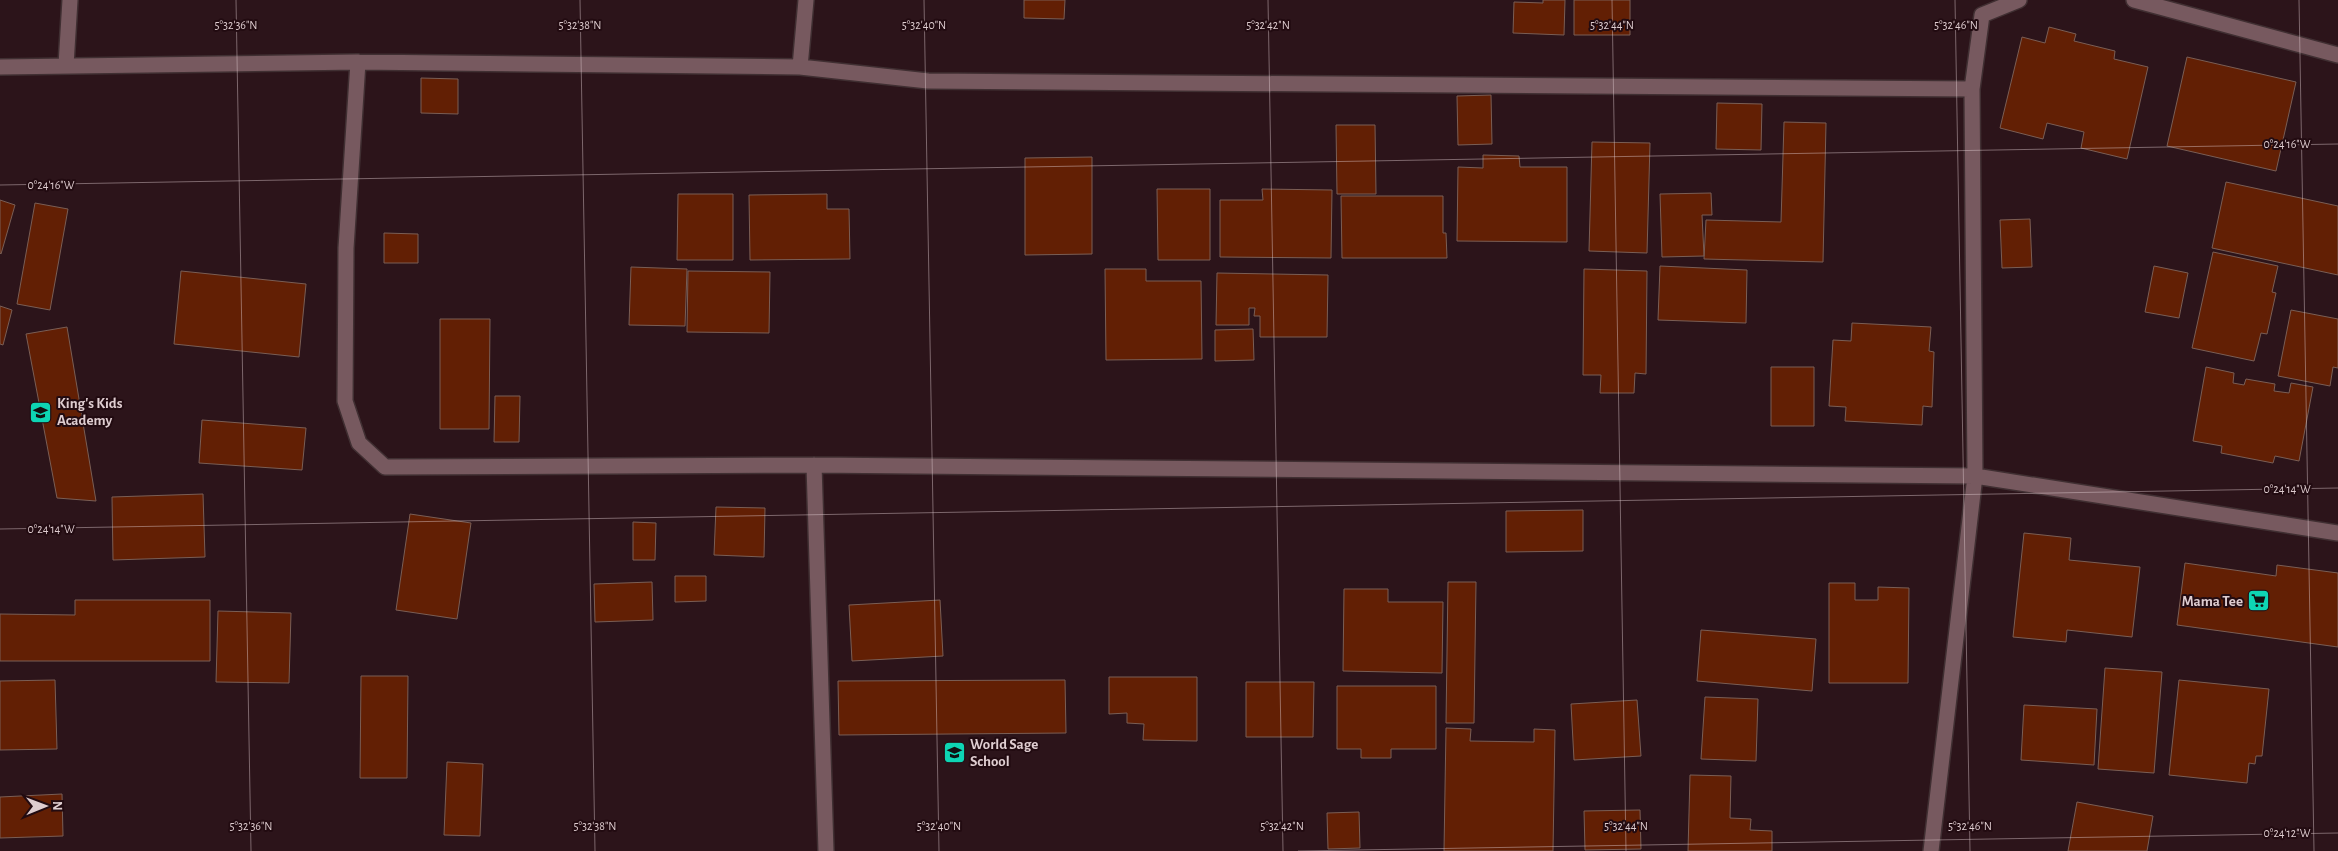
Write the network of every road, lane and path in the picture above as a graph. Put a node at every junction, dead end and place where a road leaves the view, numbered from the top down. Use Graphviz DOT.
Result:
graph roads {
  1 [pos="70,0"];
  2 [pos="806,0"];
  3 [pos="2019,0"];
  4 [pos="2134,0"];
  5 [pos="2338,55"];
  6 [pos="358,62"];
  7 [pos="66,65"];
  8 [pos="0,67"];
  9 [pos="800,67"];
  10 [pos="1972,89"];
  11 [pos="814,465"];
  12 [pos="1976,476"];
  13 [pos="2338,534"];
  14 [pos="826,851"];
  15 [pos="1931,851"];
  1 -- 7 [label="street"];
  2 -- 9 [label="street"];
  3 -- 10 [label="street"];
  4 -- 5 [label="street"];
  6 -- 7 [label="street"];
  6 -- 9 [label="street"];
  6 -- 11 [label="street"];
  7 -- 8 [label="street"];
  9 -- 10 [label="street"];
  10 -- 12 [label="street"];
  11 -- 12 [label="street"];
  11 -- 14 [label="street"];
  12 -- 13 [label="street"];
  12 -- 15 [label="street"];
}
